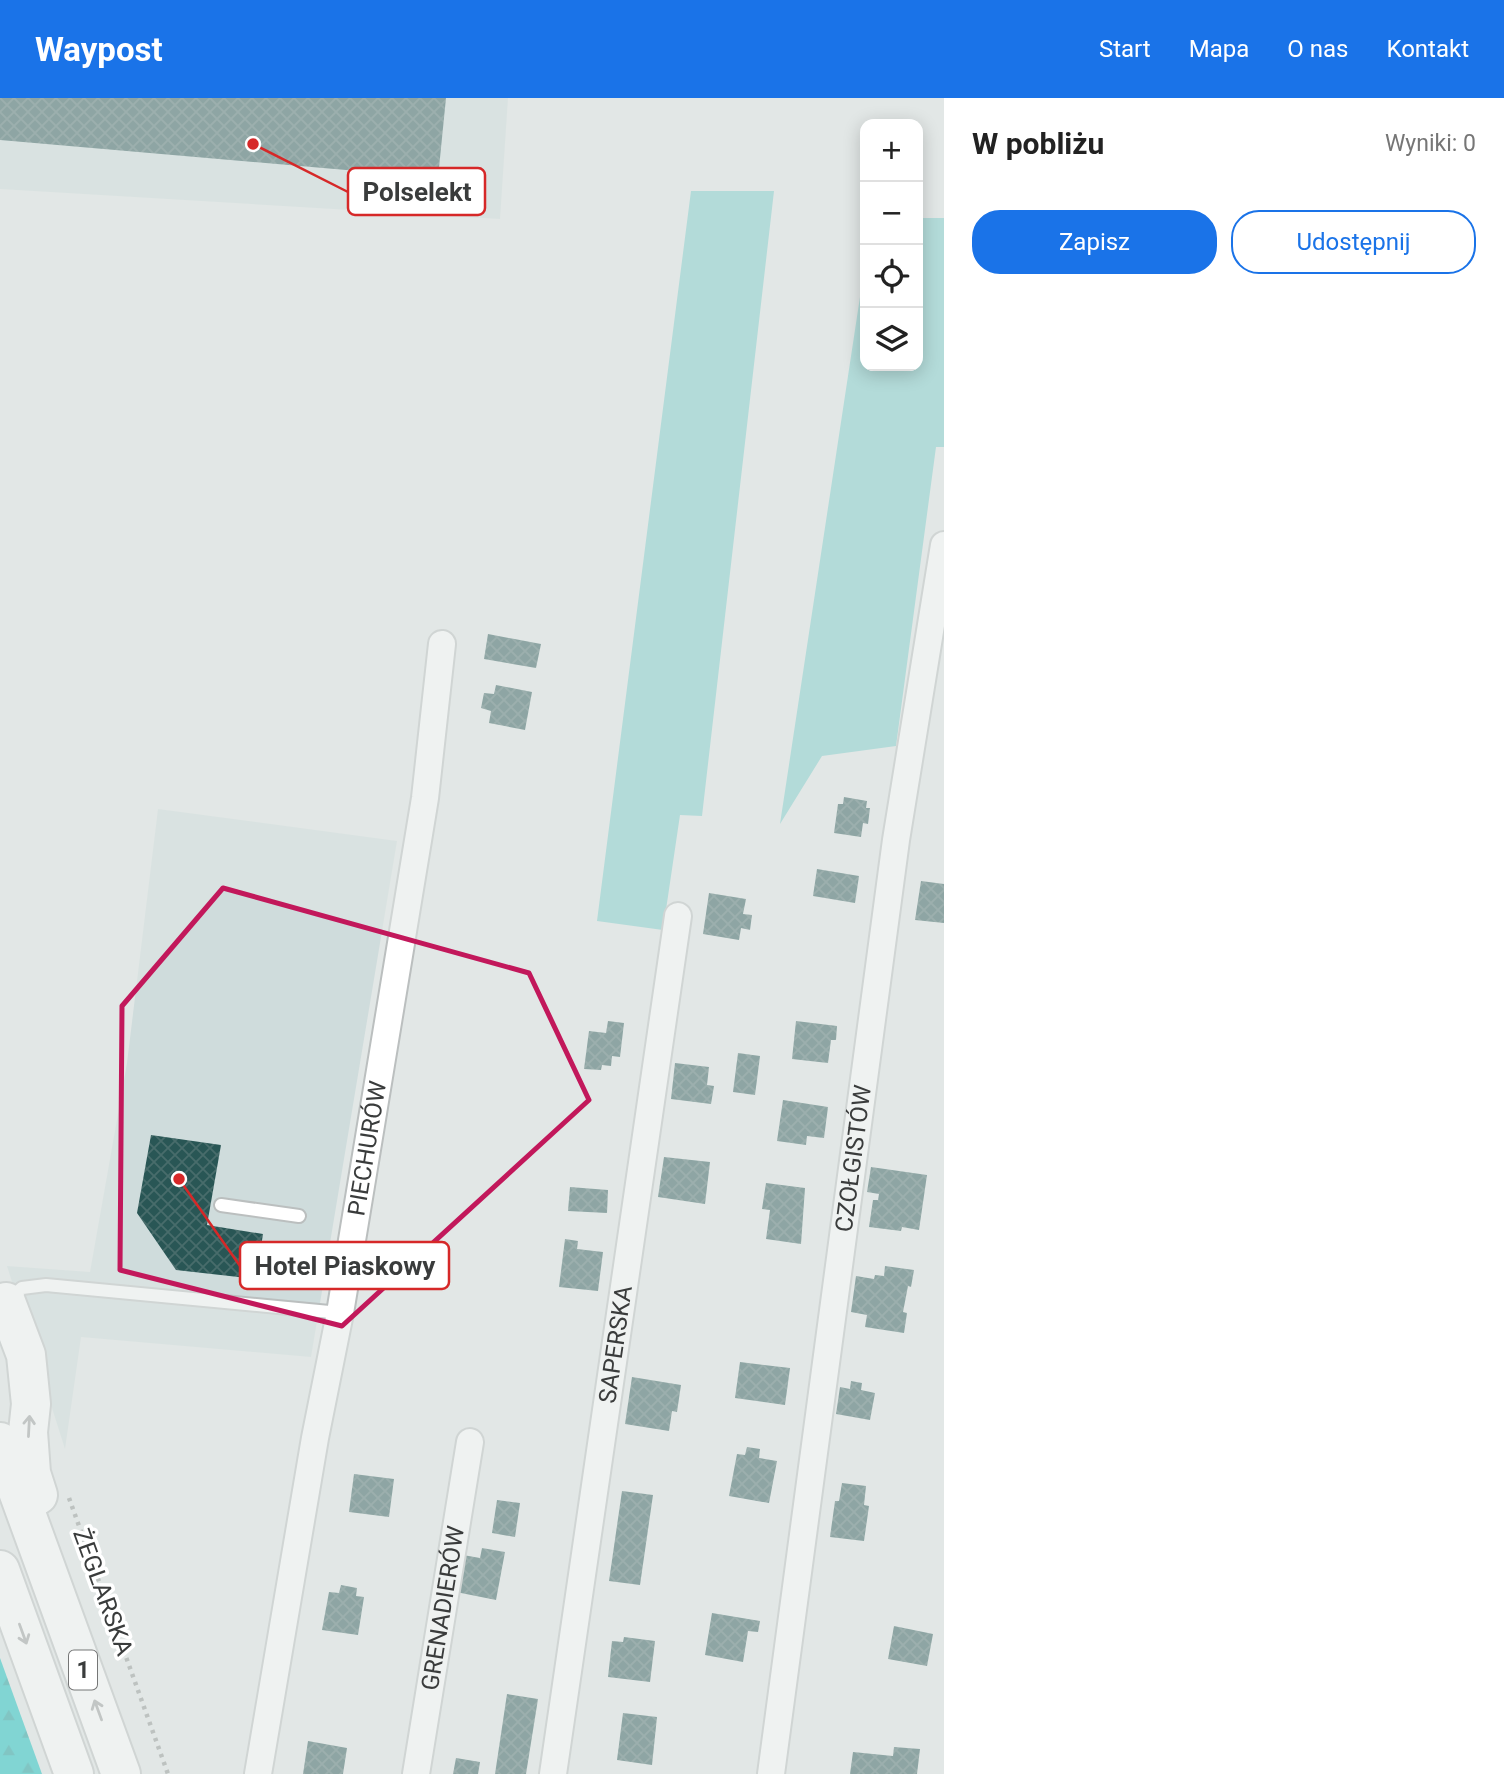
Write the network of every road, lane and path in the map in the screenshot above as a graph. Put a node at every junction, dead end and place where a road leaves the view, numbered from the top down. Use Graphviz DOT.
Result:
graph roads {
  1 [pos="944,545"];
  2 [pos="442,644"];
  3 [pos="678,916"];
  4 [pos="221,1205"];
  5 [pos="299,1216"];
  6 [pos="3,1294"];
  7 [pos="340,1313"];
  8 [pos="0,1442"];
  9 [pos="470,1442"];
  10 [pos="65,1485"];
  11 [pos="45,1566"];
  12 [pos="0,1570"];
  13 [pos="74,1774"];
  14 [pos="121,1774"];
  15 [pos="168,1774"];
  16 [pos="258,1774"];
  17 [pos="416,1774"];
  18 [pos="553,1774"];
  19 [pos="771,1774"];
  1 -- 19 [label="street, CZOŁGISTÓW"];
  2 -- 7 [label="street, PIECHURÓW"];
  3 -- 18 [label="street, SAPERSKA"];
  4 -- 5 [label="lane"];
  6 -- 7 [label="lane"];
  11 -- 6 [label="main road, one-way"];
  7 -- 16 [label="street, PIECHURÓW"];
  8 -- 11 [label="main road, 1"];
  9 -- 17 [label="street, GRENADIERÓW"];
  10 -- 15 [label="path, ŻEGLARSKA"];
  14 -- 11 [label="main road, 1, one-way"];
  12 -- 13 [label="main road, 1, one-way"];
}
